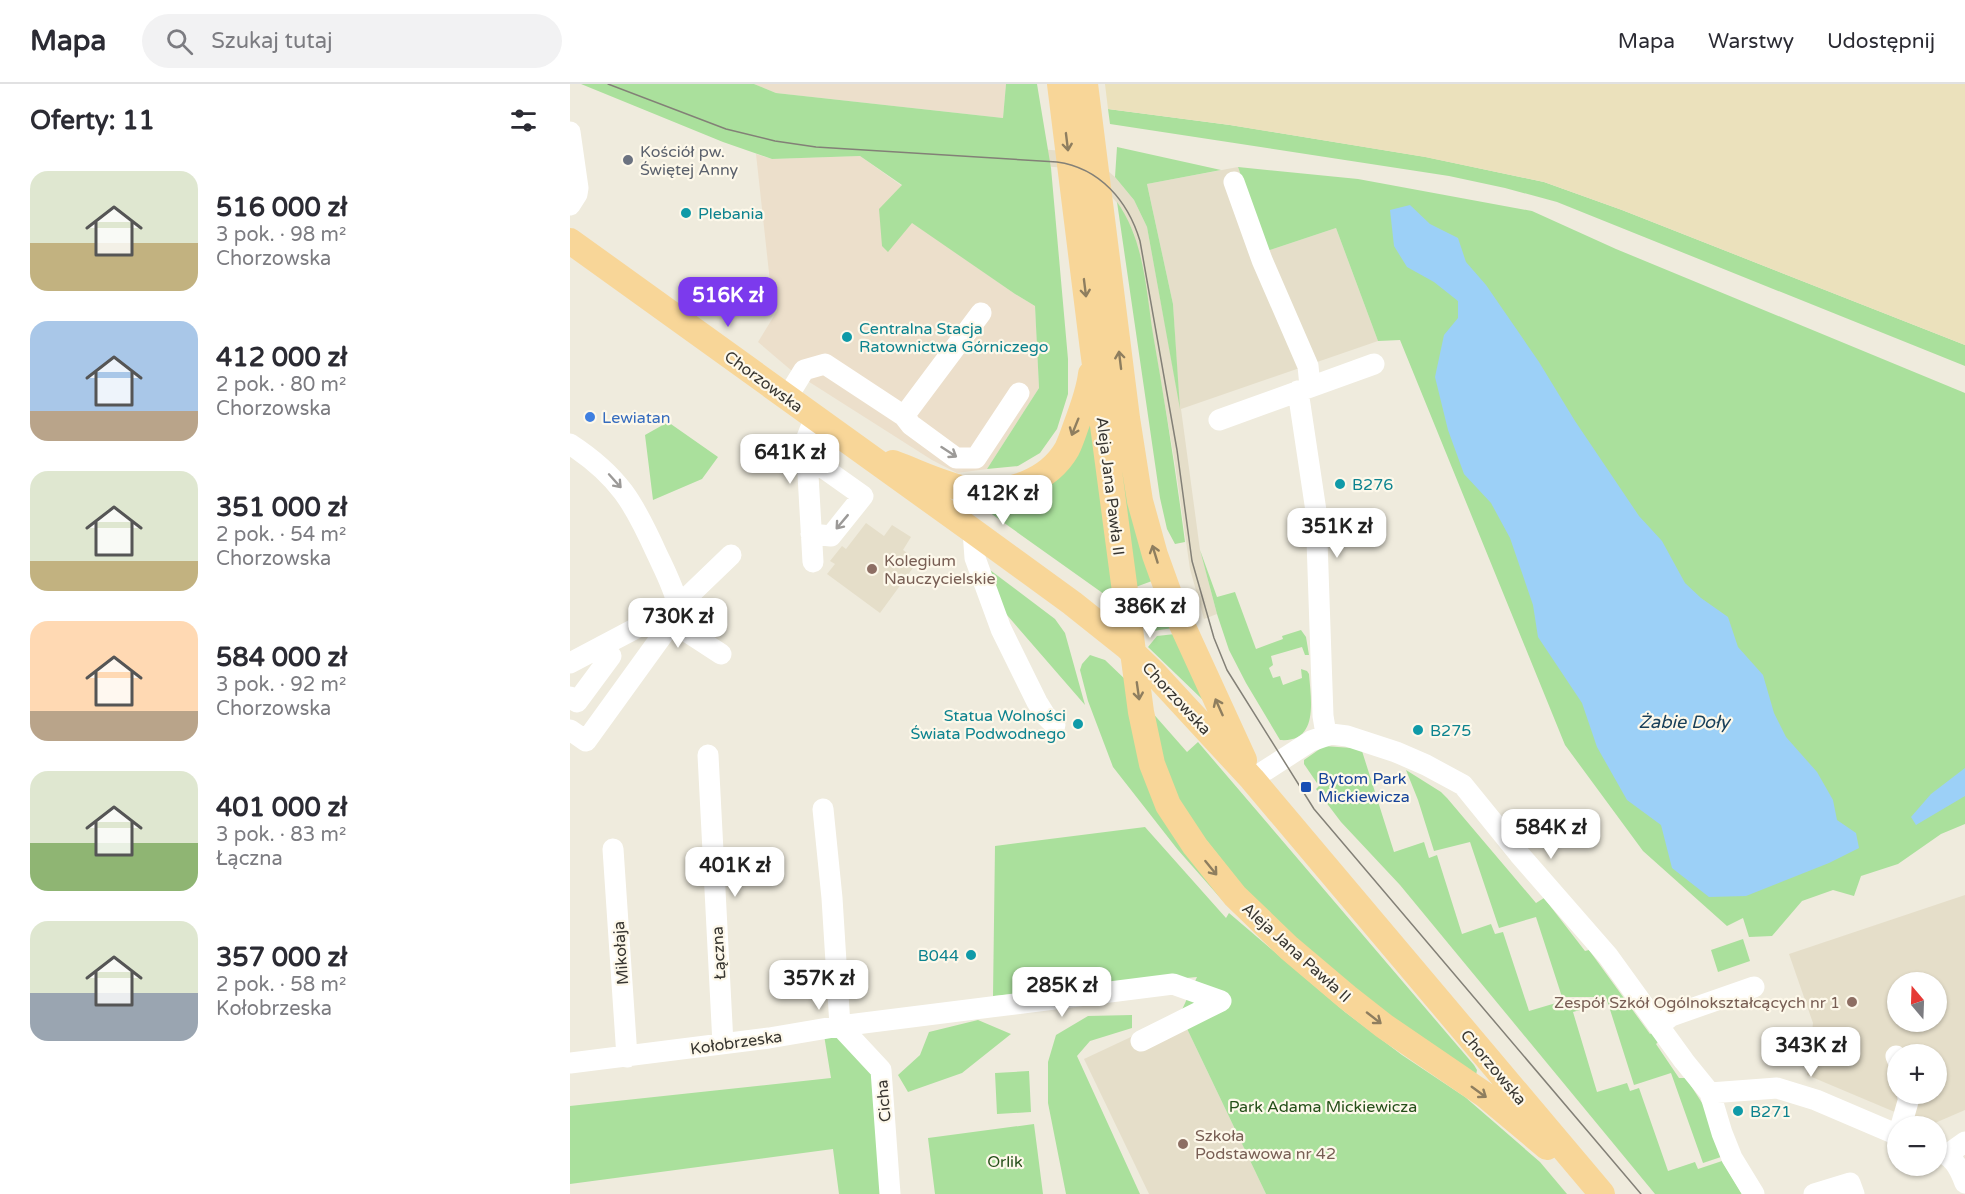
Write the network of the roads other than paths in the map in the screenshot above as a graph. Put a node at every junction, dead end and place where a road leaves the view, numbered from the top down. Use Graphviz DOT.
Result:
graph roads {
  1 [pos="1060,84"];
  2 [pos="1085,84"];
  3 [pos="570,132"];
  4 [pos="1234,182"];
  5 [pos="570,205"];
  6 [pos="571,243"];
  7 [pos="981,314"];
  8 [pos="1093,350"];
  9 [pos="1374,364"];
  10 [pos="1304,388"];
  11 [pos="1019,393"];
  12 [pos="788,396"];
  13 [pos="904,416"];
  14 [pos="815,417"];
  15 [pos="1219,420"];
  16 [pos="570,444"];
  17 [pos="861,451"];
  18 [pos="808,457"];
  19 [pos="973,531"];
  20 [pos="811,534"];
  21 [pos="731,555"];
  22 [pos="813,562"];
  23 [pos="672,613"];
  24 [pos="602,646"];
  25 [pos="721,654"];
  26 [pos="570,663"];
  27 [pos="570,697"];
  28 [pos="1055,725"];
  29 [pos="570,730"];
  30 [pos="1326,734"];
  31 [pos="708,755"];
  32 [pos="1252,779"];
  33 [pos="823,809"];
  34 [pos="613,849"];
  35 [pos="1754,987"];
  36 [pos="840,1026"];
  37 [pos="1659,1026"];
  38 [pos="1141,1041"];
  39 [pos="723,1044"];
  40 [pos="627,1057"];
  41 [pos="570,1063"];
  42 [pos="1710,1093"];
  43 [pos="1887,1130"];
  44 [pos="1950,1148"];
  45 [pos="1965,1184"];
  46 [pos="1597,1188"];
  47 [pos="890,1194"];
  48 [pos="1754,1194"];
  49 [pos="1814,1194"];
  50 [pos="1854,1194"];
  1 -- 8 [label="main road, Aleja Jana Pawła II, one-way"];
  32 -- 2 [label="main road, Aleja Jana Pawła II, one-way"];
  3 -- 5 [label="street"];
  4 -- 10 [label="street"];
  6 -- 12 [label="main road, Chorzowska"];
  7 -- 13 [label="street"];
  8 -- 17 [label="main road, one-way"];
  8 -- 46 [label="main road, Aleja Jana Pawła II, one-way"];
  9 -- 10 [label="street"];
  10 -- 15 [label="street"];
  10 -- 30 [label="street"];
  13 -- 11 [label="street, one-way"];
  12 -- 13 [label="street"];
  12 -- 14 [label="main road, Chorzowska"];
  14 -- 17 [label="main road, Chorzowska"];
  14 -- 18 [label="street"];
  16 -- 23 [label="street, one-way"];
  17 -- 19 [label="main road, Chorzowska"];
  18 -- 20 [label="street"];
  18 -- 20 [label="street, one-way"];
  19 -- 28 [label="street"];
  19 -- 32 [label="main road, Chorzowska"];
  20 -- 22 [label="street"];
  21 -- 23 [label="street"];
  23 -- 24 [label="street"];
  23 -- 25 [label="street"];
  23 -- 29 [label="street"];
  24 -- 26 [label="street"];
  24 -- 27 [label="street"];
  30 -- 32 [label="street"];
  30 -- 37 [label="street"];
  31 -- 39 [label="street, Łączna"];
  32 -- 46 [label="main road, Chorzowska"];
  33 -- 36 [label="street"];
  34 -- 40 [label="street, Mikołaja"];
  35 -- 37 [label="street"];
  36 -- 38 [label="street, Kołobrzeska"];
  36 -- 39 [label="street, Kołobrzeska"];
  36 -- 47 [label="street, Cicha"];
  37 -- 42 [label="street"];
  39 -- 40 [label="street, Kołobrzeska"];
  40 -- 41 [label="street, Kołobrzeska"];
  42 -- 43 [label="street"];
  42 -- 48 [label="street"];
  44 -- 45 [label="street"];
  49 -- 50 [label="street"];
}
